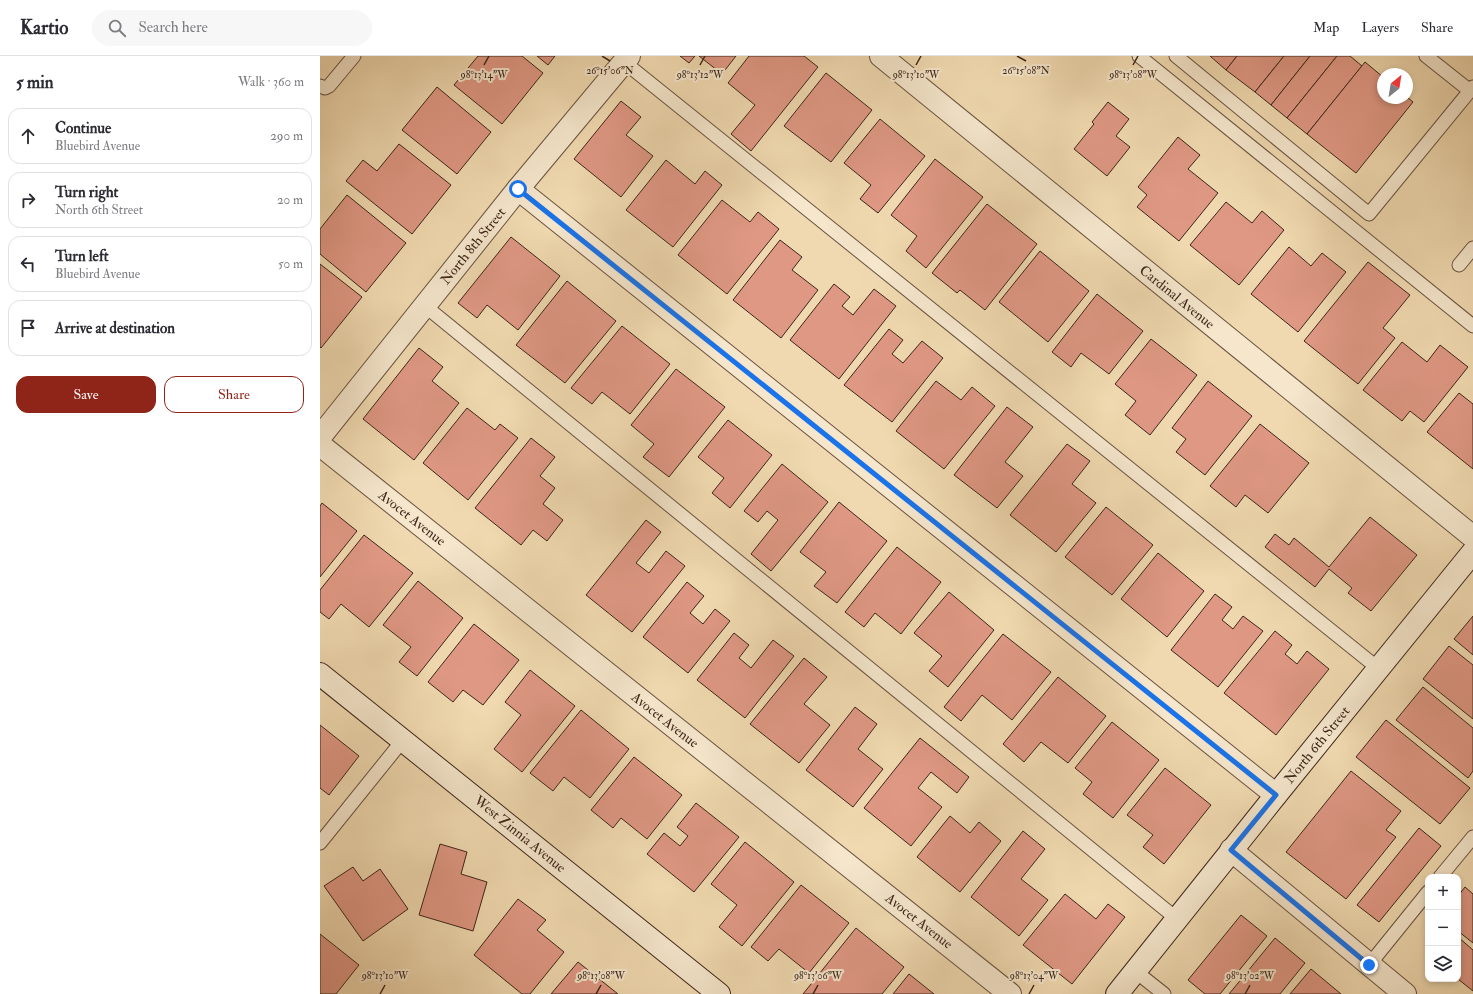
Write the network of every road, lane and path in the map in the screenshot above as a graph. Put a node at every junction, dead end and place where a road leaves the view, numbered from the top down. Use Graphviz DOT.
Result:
graph roads {
  1 [pos="354,56"];
  2 [pos="881,56"];
  3 [pos="1139,56"];
  4 [pos="1176,56"];
  5 [pos="1426,56"];
  6 [pos="626,59"];
  7 [pos="320,86"];
  8 [pos="1472,89"];
  9 [pos="518,189"];
  10 [pos="1473,248"];
  11 [pos="1459,265"];
  12 [pos="425,306"];
  13 [pos="1473,326"];
  14 [pos="320,437"];
  15 [pos="320,445"];
  16 [pos="1473,537"];
  17 [pos="1473,552"];
  18 [pos="1379,669"];
  19 [pos="320,674"];
  20 [pos="403,740"];
  21 [pos="1276,795"];
  22 [pos="1473,837"];
  23 [pos="320,843"];
  24 [pos="1231,850"];
  25 [pos="1442,874"];
  26 [pos="1425,896"];
  27 [pos="1177,919"];
  28 [pos="1369,965"];
  29 [pos="1135,971"];
  30 [pos="719,994"];
  31 [pos="1010,994"];
  32 [pos="1117,994"];
  33 [pos="1164,994"];
  34 [pos="1405,994"];
  1 -- 7 [label="lane"];
  2 -- 16 [label="street, Cardinal Avenue"];
  3 -- 13 [label="lane"];
  4 -- 8 [label="lane"];
  5 -- 8 [label="lane"];
  6 -- 9 [label="street, North 8th Street"];
  6 -- 18 [label="lane"];
  9 -- 12 [label="street, North 8th Street"];
  9 -- 21 [label="street"];
  10 -- 11 [label="lane"];
  12 -- 14 [label="street, North 8th Street"];
  12 -- 27 [label="lane"];
  15 -- 31 [label="street, Avocet Avenue"];
  17 -- 18 [label="street, North 6th Street"];
  18 -- 21 [label="street, North 6th Street"];
  19 -- 20 [label="street, West Zinnia Avenue"];
  20 -- 23 [label="lane"];
  20 -- 30 [label="street, West Zinnia Avenue"];
  21 -- 24 [label="street, North 6th Street"];
  22 -- 25 [label="lane"];
  24 -- 27 [label="street, North 6th Street"];
  24 -- 28 [label="street"];
  26 -- 28 [label="lane"];
  27 -- 29 [label="street, North 6th Street"];
  28 -- 34 [label="street"];
  29 -- 32 [label="street, North 6th Street"];
  29 -- 33 [label="lane"];
}
